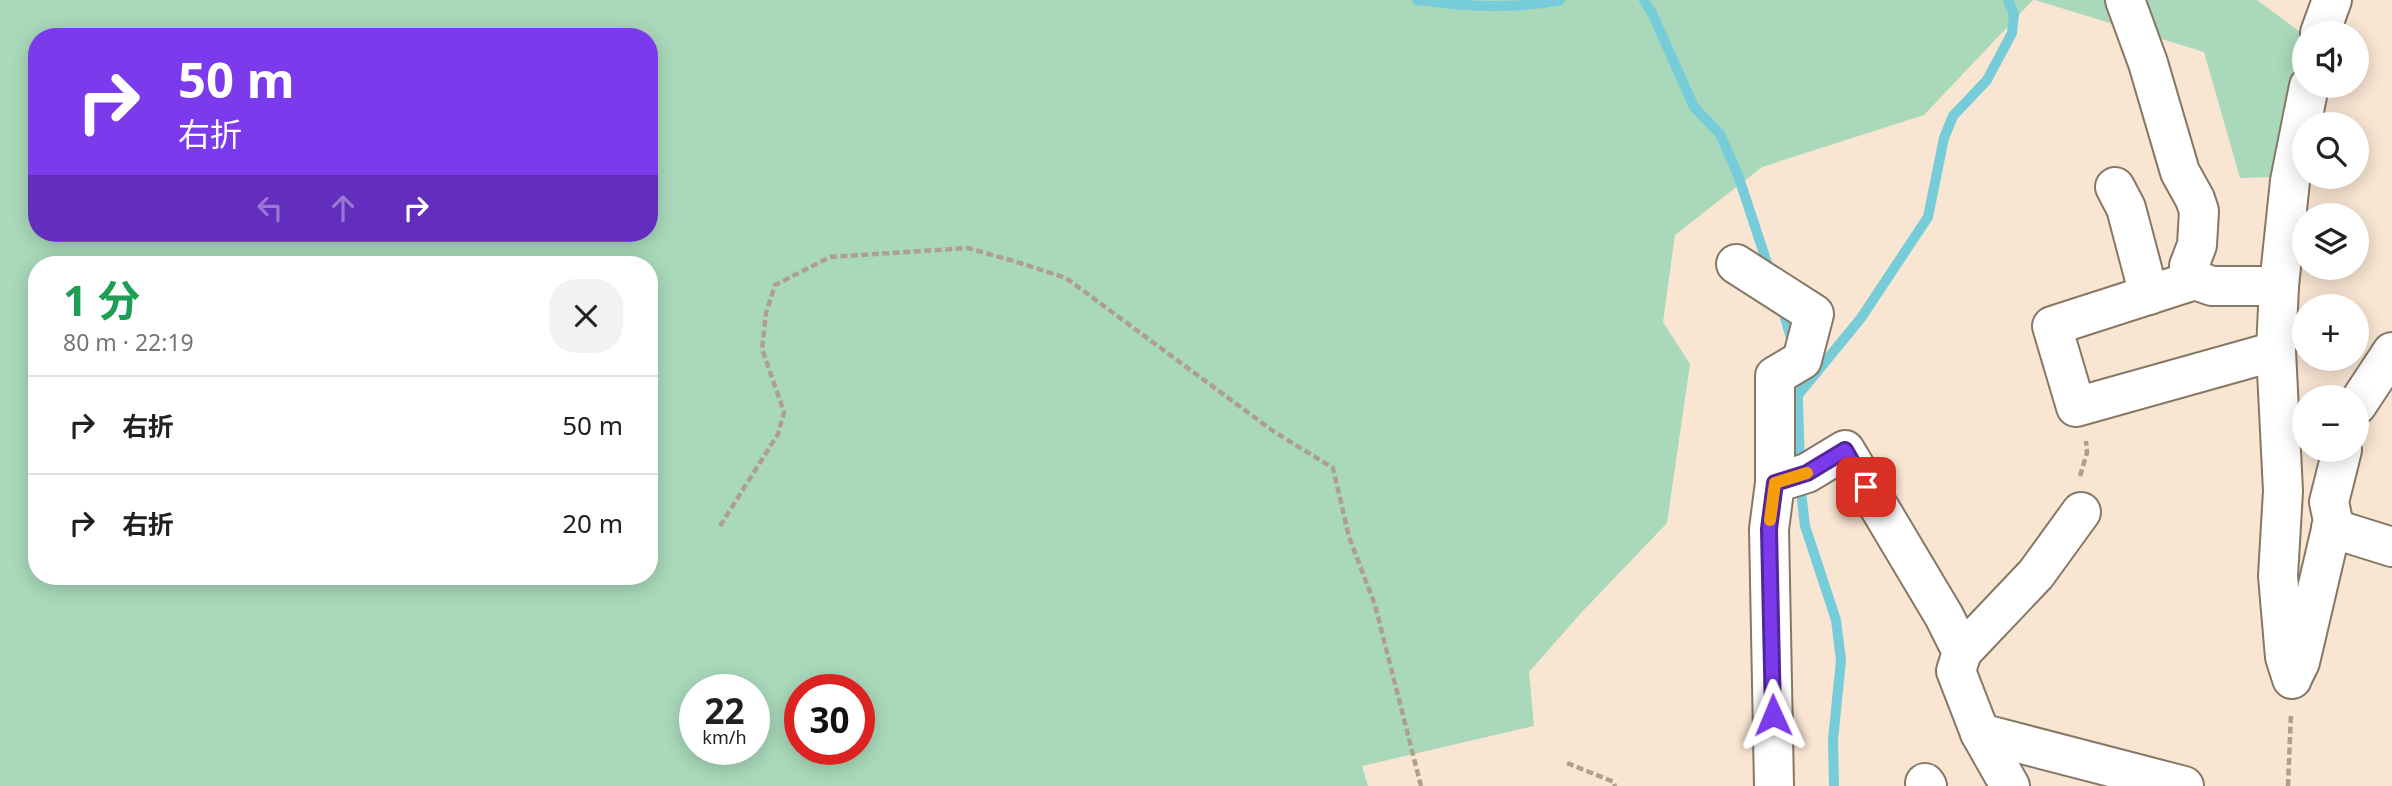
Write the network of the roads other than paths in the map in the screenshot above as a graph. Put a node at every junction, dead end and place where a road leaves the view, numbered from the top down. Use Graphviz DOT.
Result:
graph roads {
  1 [pos="2125,0"];
  2 [pos="2332,0"];
  3 [pos="2324,21"];
  4 [pos="2307,98"];
  5 [pos="2115,187"];
  6 [pos="2195,280"];
  7 [pos="1762,281"];
  8 [pos="2279,286"];
  9 [pos="2149,295"];
  10 [pos="2276,351"];
  11 [pos="2392,352"];
  12 [pos="2369,387"];
  13 [pos="2339,462"];
  14 [pos="1791,478"];
  15 [pos="2081,512"];
  16 [pos="2331,528"];
  17 [pos="2392,547"];
  18 [pos="1962,652"];
  19 [pos="1980,733"];
  20 [pos="1774,786"];
  21 [pos="2010,786"];
  22 [pos="2184,786"];
  1 -- 6 [label="street"];
  2 -- 3 [label="street"];
  4 -- 8 [label="street"];
  5 -- 9 [label="street"];
  6 -- 8 [label="street"];
  6 -- 9 [label="street"];
  7 -- 14 [label="street"];
  8 -- 10 [label="street"];
  9 -- 10 [label="street"];
  10 -- 16 [label="street"];
  11 -- 12 [label="street"];
  13 -- 16 [label="street"];
  14 -- 18 [label="street"];
  14 -- 20 [label="street"];
  15 -- 18 [label="street"];
  16 -- 17 [label="street"];
  18 -- 19 [label="street"];
  19 -- 21 [label="street"];
  19 -- 22 [label="street"];
}
